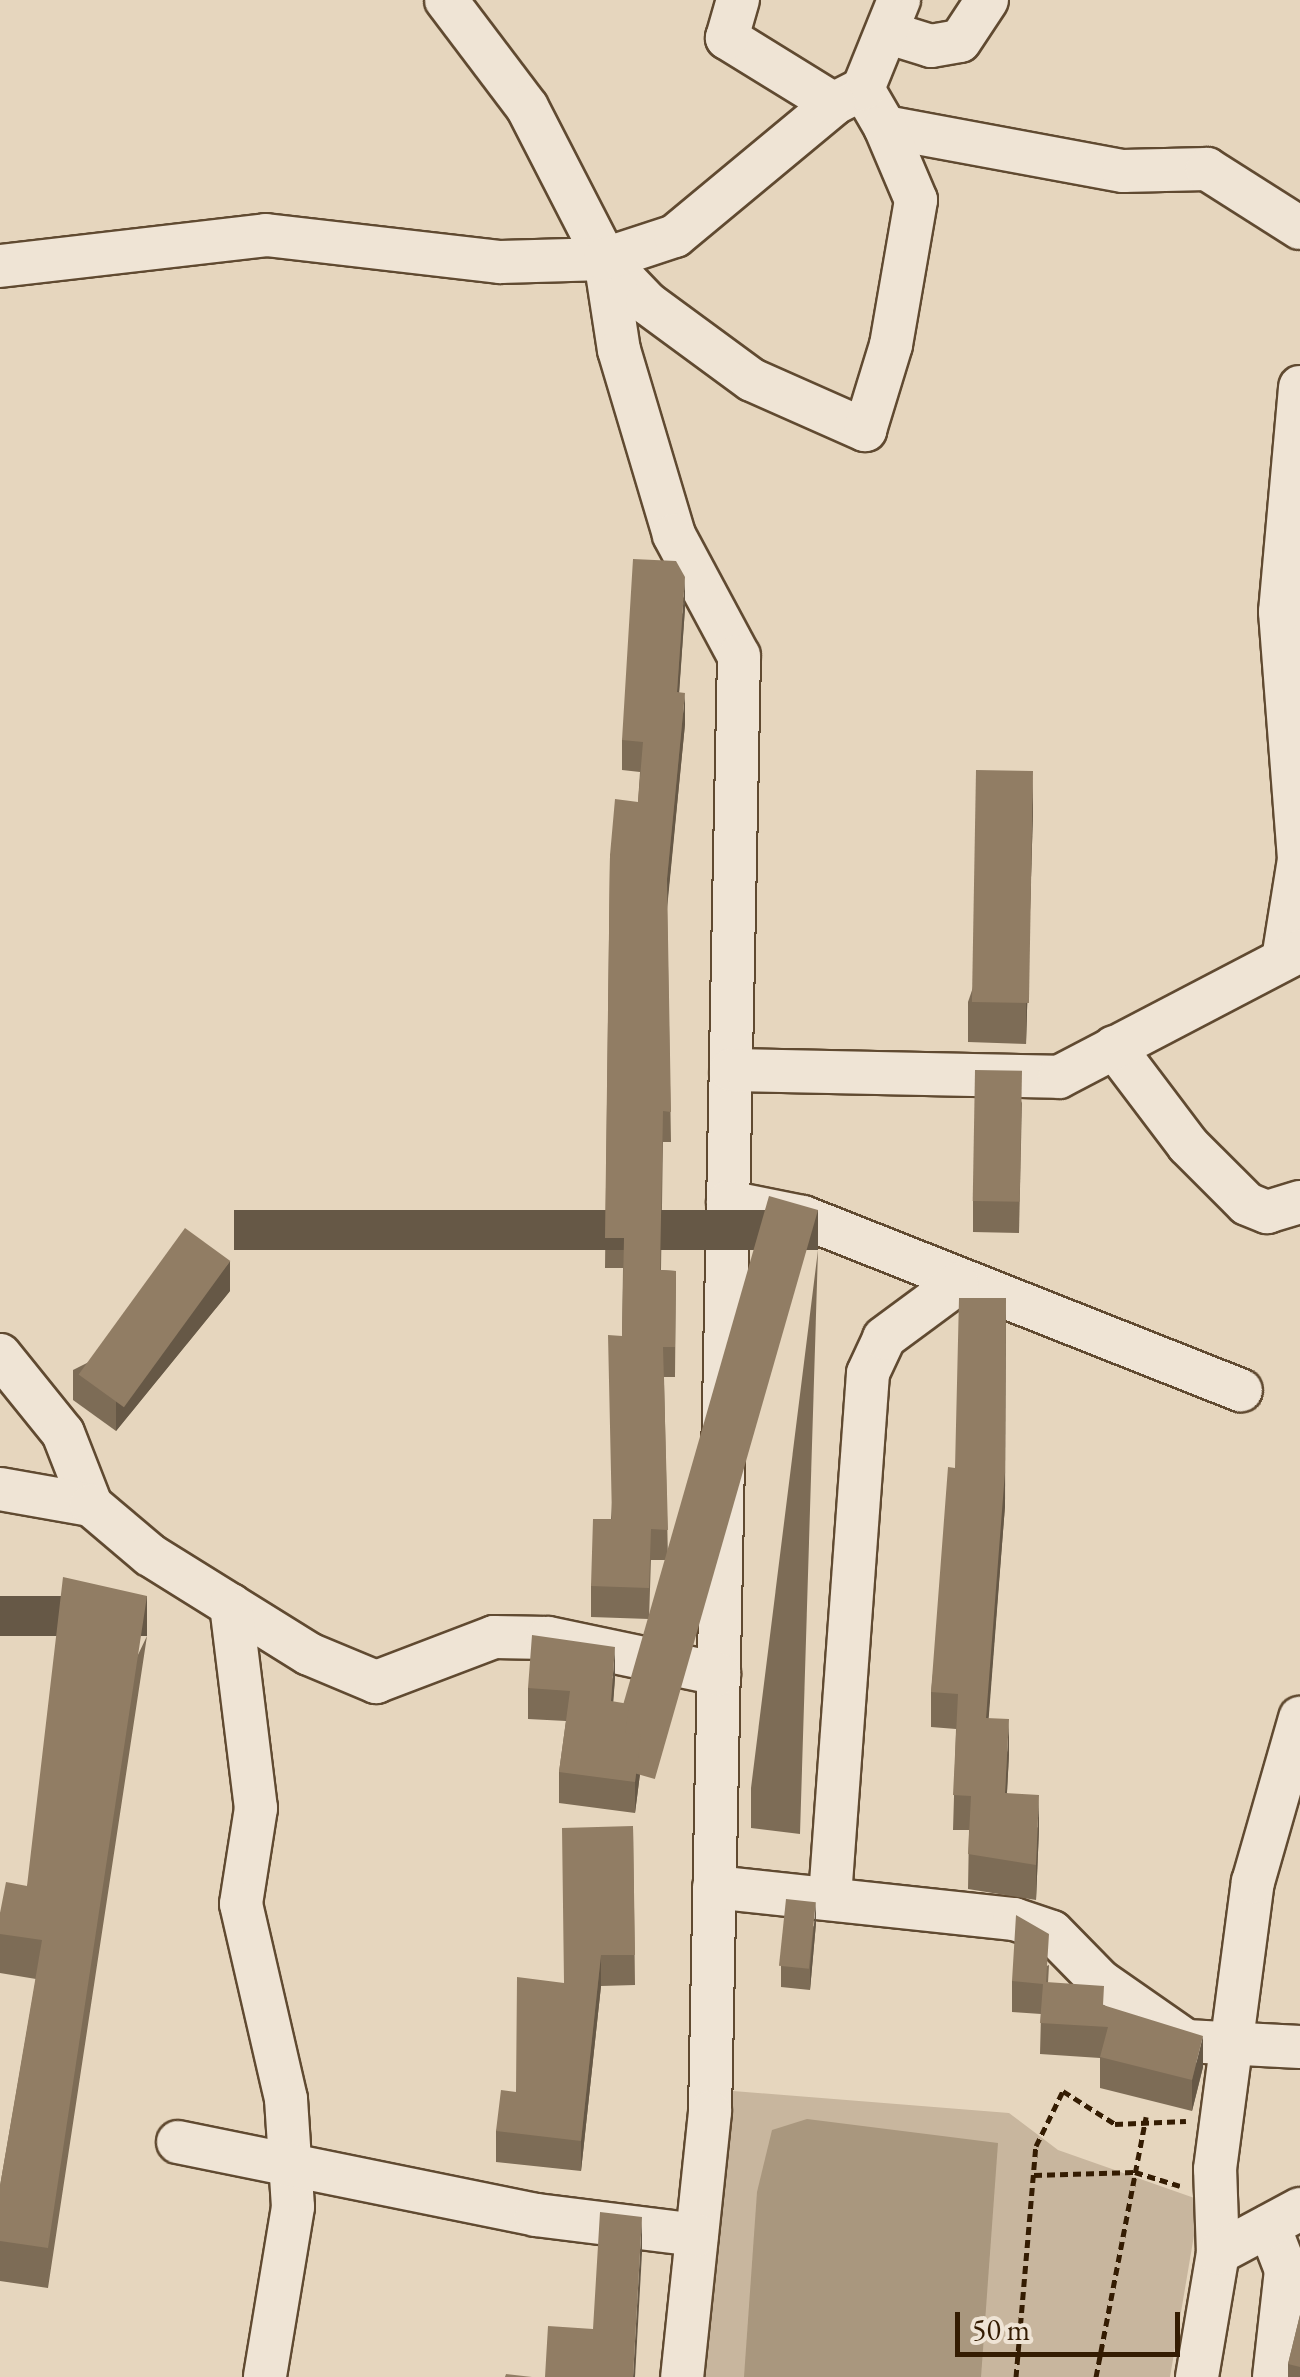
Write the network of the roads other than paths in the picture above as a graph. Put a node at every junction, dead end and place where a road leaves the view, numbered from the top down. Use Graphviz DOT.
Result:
graph roads {
  1 [pos="446,0"];
  2 [pos="738,0"];
  3 [pos="987,0"];
  4 [pos="894,17"];
  5 [pos="848,96"];
  6 [pos="885,128"];
  7 [pos="1300,228"];
  8 [pos="605,259"];
  9 [pos="0,266"];
  10 [pos="1299,392"];
  11 [pos="1292,952"];
  12 [pos="1114,1047"];
  13 [pos="730,1070"];
  14 [pos="728,1202"];
  15 [pos="1300,1202"];
  16 [pos="958,1284"];
  17 [pos="0,1356"];
  18 [pos="1241,1390"];
  19 [pos="0,1488"];
  20 [pos="91,1505"];
  21 [pos="231,1605"];
  22 [pos="719,1674"];
  23 [pos="1300,1718"];
  24 [pos="714,1887"];
  25 [pos="830,1897"];
  26 [pos="1232,2046"];
  27 [pos="1300,2048"];
  28 [pos="178,2142"];
  29 [pos="288,2165"];
  30 [pos="1284,2217"];
  31 [pos="697,2235"];
  32 [pos="1218,2253"];
  33 [pos="265,2377"];
  34 [pos="682,2377"];
  35 [pos="1196,2377"];
  36 [pos="1274,2377"];
  1 -- 8 [label="street"];
  2 -- 5 [label="street"];
  3 -- 4 [label="street"];
  4 -- 5 [label="street"];
  5 -- 6 [label="street"];
  5 -- 8 [label="street"];
  6 -- 7 [label="street"];
  6 -- 8 [label="street"];
  8 -- 9 [label="street"];
  8 -- 13 [label="street"];
  10 -- 11 [label="street"];
  11 -- 12 [label="street"];
  12 -- 13 [label="street"];
  12 -- 15 [label="street"];
  13 -- 14 [label="street"];
  14 -- 16 [label="street"];
  14 -- 22 [label="street"];
  16 -- 18 [label="street"];
  16 -- 25 [label="street"];
  17 -- 20 [label="street"];
  19 -- 20 [label="street"];
  20 -- 21 [label="street"];
  21 -- 22 [label="street"];
  21 -- 29 [label="street"];
  22 -- 24 [label="street"];
  23 -- 26 [label="street"];
  24 -- 25 [label="street"];
  24 -- 31 [label="street"];
  25 -- 26 [label="street"];
  26 -- 27 [label="street"];
  26 -- 32 [label="street"];
  28 -- 29 [label="street"];
  29 -- 31 [label="street"];
  29 -- 33 [label="street"];
  30 -- 32 [label="street"];
  30 -- 36 [label="street"];
  31 -- 34 [label="street"];
  32 -- 35 [label="street"];
}
